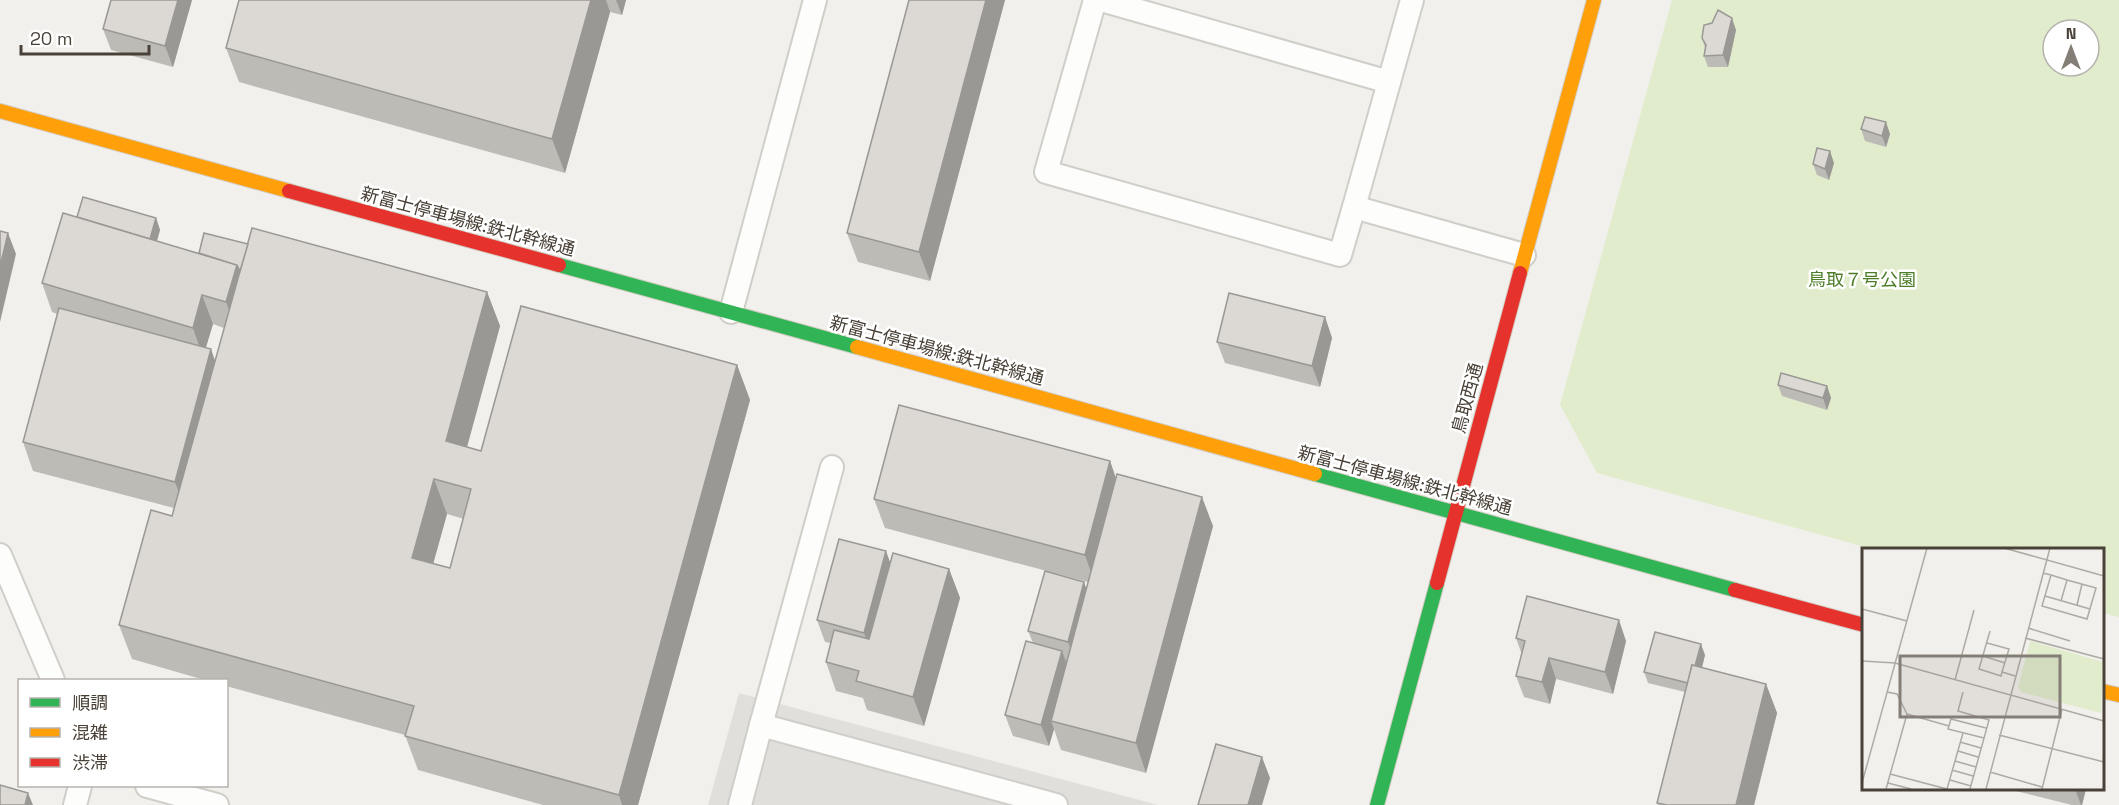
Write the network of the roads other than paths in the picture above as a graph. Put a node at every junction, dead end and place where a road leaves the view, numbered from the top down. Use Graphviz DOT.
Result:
graph roads {
  1 [pos="815,0"];
  2 [pos="1095,0"];
  3 [pos="1101,0"];
  4 [pos="1412,0"];
  5 [pos="1594,0"];
  6 [pos="1389,82"];
  7 [pos="0,111"];
  8 [pos="1354,207"];
  9 [pos="1524,255"];
  10 [pos="731,312"];
  11 [pos="832,466"];
  12 [pos="1455,511"];
  13 [pos="0,555"];
  14 [pos="1862,624"];
  15 [pos="52,679"];
  16 [pos="2104,691"];
  17 [pos="2119,695"];
  18 [pos="761,725"];
  19 [pos="80,787"];
  20 [pos="151,787"];
  21 [pos="75,805"];
  22 [pos="217,805"];
  23 [pos="740,805"];
  24 [pos="1056,805"];
  25 [pos="1377,805"];
  1 -- 10 [label="lane"];
  2 -- 8 [label="lane"];
  3 -- 6 [label="lane"];
  4 -- 6 [label="lane"];
  5 -- 9 [label="main road, 鳥取西通"];
  6 -- 8 [label="lane"];
  7 -- 10 [label="main road, 新富士停車場線:鉄北幹線通"];
  8 -- 9 [label="lane"];
  9 -- 12 [label="main road, 鳥取西通"];
  10 -- 12 [label="main road, 新富士停車場線:鉄北幹線通"];
  11 -- 18 [label="lane"];
  12 -- 14 [label="main road, 新富士停車場線:鉄北幹線通"];
  12 -- 25 [label="main road, 鳥取西通"];
  13 -- 15 [label="lane"];
  16 -- 17 [label="main road"];
  18 -- 23 [label="lane"];
  18 -- 24 [label="lane"];
  19 -- 21 [label="lane"];
  20 -- 22 [label="lane"];
}
